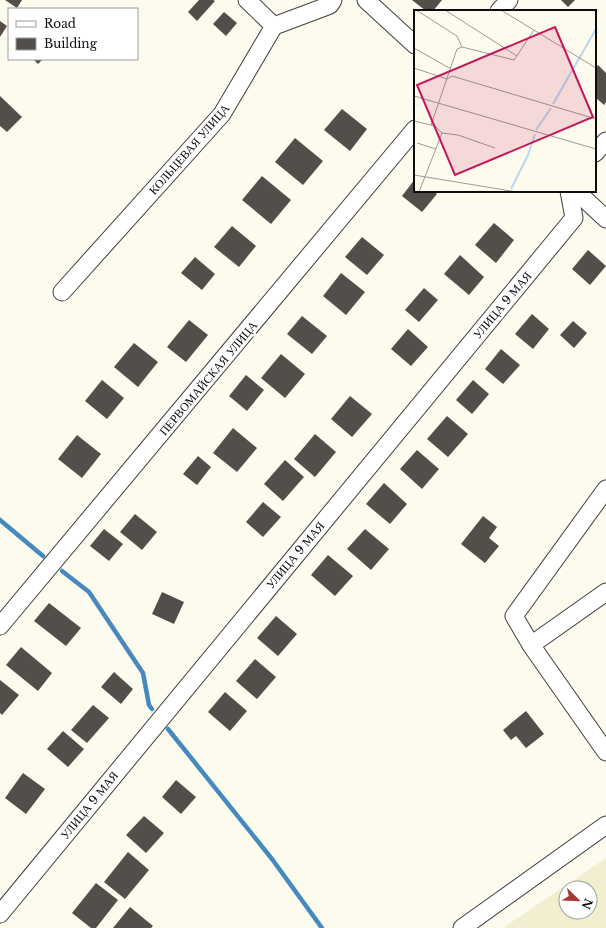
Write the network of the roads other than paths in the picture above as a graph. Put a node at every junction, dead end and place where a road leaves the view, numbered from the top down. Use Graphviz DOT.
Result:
graph roads {
  1 [pos="247,0"];
  2 [pos="333,0"];
  3 [pos="366,0"];
  4 [pos="509,0"];
  5 [pos="500,10"];
  6 [pos="274,26"];
  7 [pos="414,44"];
  8 [pos="414,130"];
  9 [pos="606,141"];
  10 [pos="596,152"];
  11 [pos="569,192"];
  12 [pos="577,192"];
  13 [pos="606,219"];
  14 [pos="62,292"];
  15 [pos="606,489"];
  16 [pos="606,592"];
  17 [pos="0,626"];
  18 [pos="531,645"];
  19 [pos="606,752"];
  20 [pos="606,825"];
  21 [pos="0,914"];
  22 [pos="462,928"];
  1 -- 6 [label="street"];
  2 -- 6 [label="street"];
  3 -- 7 [label="street"];
  4 -- 5 [label="street"];
  6 -- 14 [label="street, КОЛЬЦЕВАЯ УЛИЦА"];
  8 -- 17 [label="street, ПЕРВОМАЙСКАЯ УЛИЦА"];
  9 -- 10 [label="street"];
  11 -- 21 [label="street, УЛИЦА 9 МАЯ"];
  12 -- 13 [label="street"];
  15 -- 18 [label="street"];
  16 -- 18 [label="street"];
  18 -- 19 [label="street"];
  20 -- 22 [label="street"];
}
